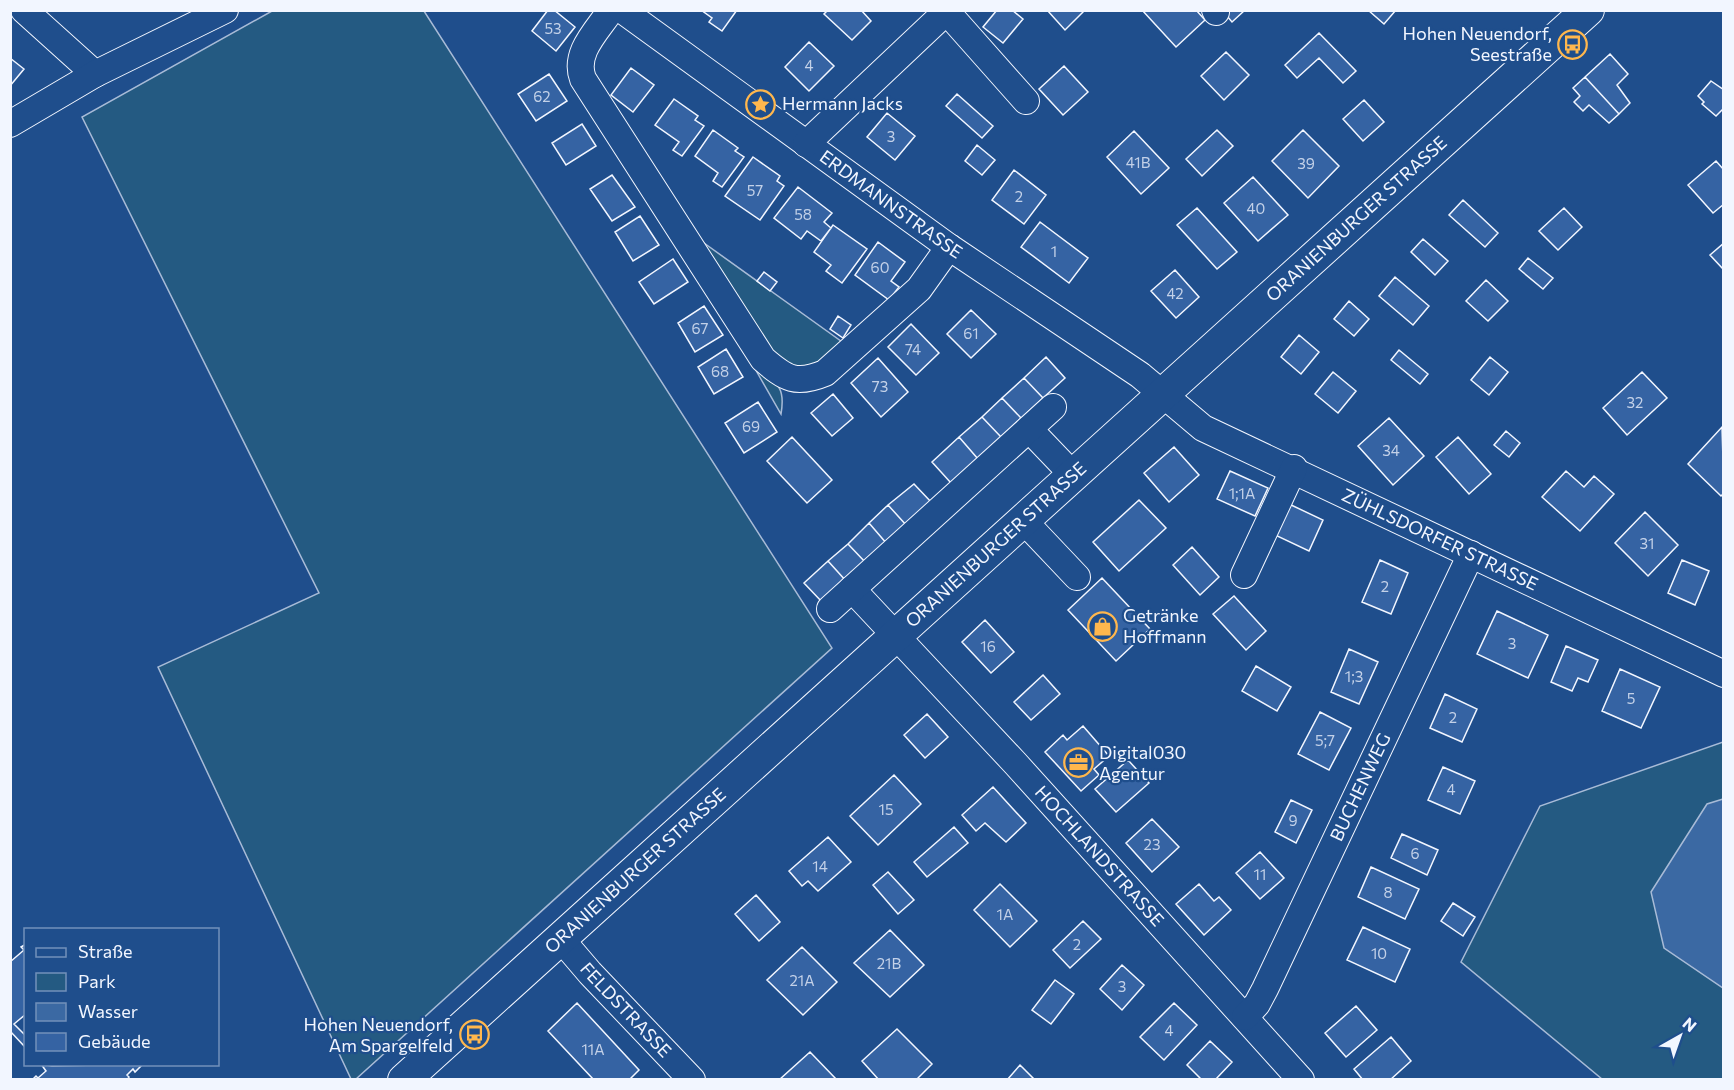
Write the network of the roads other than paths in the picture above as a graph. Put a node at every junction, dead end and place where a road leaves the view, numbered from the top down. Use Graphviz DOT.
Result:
graph roads {
  1 [pos="24,10"];
  2 [pos="225,10"];
  3 [pos="611,10"];
  4 [pos="622,10"];
  5 [pos="1588,10"];
  6 [pos="948,11"];
  7 [pos="95,74"];
  8 [pos="1026,101"];
  9 [pos="10,124"];
  10 [pos="806,144"];
  11 [pos="949,247"];
  12 [pos="1163,395"];
  13 [pos="1053,407"];
  14 [pos="1029,429"];
  15 [pos="1294,468"];
  16 [pos="1074,476"];
  17 [pos="1024,521"];
  18 [pos="1471,554"];
  19 [pos="1244,575"];
  20 [pos="1077,577"];
  21 [pos="852,589"];
  22 [pos="830,609"];
  23 [pos="896,637"];
  24 [pos="1724,674"];
  25 [pos="561,939"];
  26 [pos="1245,1017"];
  27 [pos="404,1080"];
  28 [pos="692,1080"];
  29 [pos="1301,1080"];
  1 -- 7 [label="street"];
  2 -- 7 [label="street"];
  3 -- 11 [label="street"];
  4 -- 10 [label="street, ERDMANNSTRASSE"];
  5 -- 12 [label="main road, ORANIENBURGER STRASSE"];
  6 -- 8 [label="street"];
  6 -- 10 [label="street"];
  7 -- 9 [label="street"];
  10 -- 11 [label="street, ERDMANNSTRASSE"];
  11 -- 12 [label="street, ERDMANNSTRASSE"];
  12 -- 15 [label="street, ZÜHLSDORFER STRASSE"];
  12 -- 16 [label="main road, ORANIENBURGER STRASSE"];
  13 -- 14 [label="street"];
  14 -- 16 [label="street"];
  14 -- 21 [label="street"];
  15 -- 18 [label="street, ZÜHLSDORFER STRASSE"];
  15 -- 19 [label="street"];
  16 -- 17 [label="main road, ORANIENBURGER STRASSE"];
  17 -- 20 [label="street"];
  17 -- 23 [label="main road, ORANIENBURGER STRASSE"];
  18 -- 24 [label="street, ZÜHLSDORFER STRASSE"];
  18 -- 26 [label="street, BUCHENWEG"];
  21 -- 22 [label="street"];
  21 -- 23 [label="street, HOCHLANDSTRASSE"];
  23 -- 25 [label="main road, ORANIENBURGER STRASSE"];
  23 -- 26 [label="street, HOCHLANDSTRASSE"];
  25 -- 27 [label="main road, ORANIENBURGER STRASSE"];
  25 -- 28 [label="street, FELDSTRASSE"];
  26 -- 29 [label="street, HOCHLANDSTRASSE"];
}
